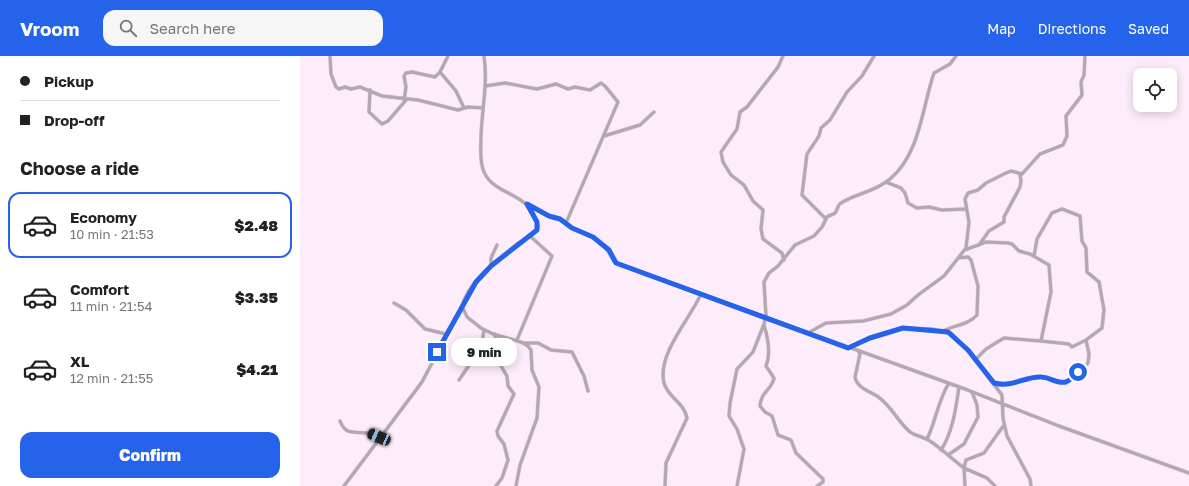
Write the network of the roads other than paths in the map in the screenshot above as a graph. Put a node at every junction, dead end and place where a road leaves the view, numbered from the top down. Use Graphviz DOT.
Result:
graph roads {
  1 [pos="330,56"];
  2 [pos="448,56"];
  3 [pos="484,56"];
  4 [pos="783,56"];
  5 [pos="874,56"];
  6 [pos="956,56"];
  7 [pos="1085,56"];
  8 [pos="440,72"];
  9 [pos="485,86"];
  10 [pos="370,90"];
  11 [pos="405,99"];
  12 [pos="464,108"];
  13 [pos="483,108"];
  14 [pos="654,112"];
  15 [pos="604,136"];
  16 [pos="1020,175"];
  17 [pos="886,182"];
  18 [pos="965,203"];
  19 [pos="527,204"];
  20 [pos="961,209"];
  21 [pos="966,209"];
  22 [pos="826,219"];
  23 [pos="566,223"];
  24 [pos="530,236"];
  25 [pos="497,245"];
  26 [pos="979,245"];
  27 [pos="965,250"];
  28 [pos="1034,256"];
  29 [pos="957,258"];
  30 [pos="784,260"];
  31 [pos="491,266"];
  32 [pos="701,294"];
  33 [pos="394,303"];
  34 [pos="462,306"];
  35 [pos="766,316"];
  36 [pos="764,324"];
  37 [pos="484,330"];
  38 [pos="943,331"];
  39 [pos="808,333"];
  40 [pos="446,334"];
  41 [pos="495,334"];
  42 [pos="517,340"];
  43 [pos="1041,341"];
  44 [pos="1084,342"];
  45 [pos="524,343"];
  46 [pos="848,348"];
  47 [pos="859,352"];
  48 [pos="975,360"];
  49 [pos="459,380"];
  50 [pos="949,383"];
  51 [pos="996,385"];
  52 [pos="959,386"];
  53 [pos="588,392"];
  54 [pos="972,392"];
  55 [pos="1003,403"];
  56 [pos="340,421"];
  57 [pos="1005,424"];
  58 [pos="379,437"];
  59 [pos="927,439"];
  60 [pos="941,450"];
  61 [pos="948,456"];
  62 [pos="964,468"];
  63 [pos="1189,473"];
  64 [pos="344,486"];
  65 [pos="496,486"];
  66 [pos="516,486"];
  67 [pos="665,486"];
  68 [pos="737,486"];
  69 [pos="817,486"];
  70 [pos="965,486"];
  71 [pos="996,486"];
  72 [pos="1031,486"];
  1 -- 10 [label="street"];
  2 -- 8 [label="street"];
  3 -- 9 [label="street"];
  4 -- 30 [label="street"];
  5 -- 22 [label="street"];
  6 -- 17 [label="street"];
  7 -- 16 [label="street"];
  8 -- 11 [label="street"];
  8 -- 12 [label="street"];
  9 -- 13 [label="street"];
  9 -- 15 [label="street"];
  10 -- 11 [label="street"];
  10 -- 11 [label="street"];
  11 -- 12 [label="street"];
  12 -- 13 [label="street"];
  13 -- 19 [label="street"];
  14 -- 15 [label="street"];
  15 -- 23 [label="street"];
  16 -- 18 [label="street"];
  16 -- 26 [label="street"];
  17 -- 20 [label="street"];
  17 -- 22 [label="street"];
  18 -- 20 [label="street"];
  18 -- 21 [label="street"];
  19 -- 23 [label="street"];
  19 -- 24 [label="street"];
  20 -- 21 [label="street"];
  21 -- 27 [label="street"];
  22 -- 30 [label="street"];
  23 -- 32 [label="street"];
  24 -- 31 [label="street"];
  24 -- 42 [label="street"];
  25 -- 31 [label="street"];
  26 -- 27 [label="street"];
  26 -- 28 [label="street"];
  27 -- 29 [label="street"];
  28 -- 43 [label="street"];
  28 -- 44 [label="street"];
  29 -- 38 [label="street"];
  29 -- 39 [label="street"];
  30 -- 35 [label="street"];
  31 -- 34 [label="street"];
  32 -- 35 [label="street"];
  32 -- 67 [label="street"];
  33 -- 40 [label="street"];
  34 -- 37 [label="street"];
  34 -- 40 [label="street"];
  35 -- 36 [label="street"];
  35 -- 39 [label="street"];
  36 -- 68 [label="street"];
  36 -- 69 [label="street"];
  37 -- 41 [label="street"];
  37 -- 49 [label="street"];
  38 -- 46 [label="street"];
  38 -- 48 [label="street"];
  39 -- 46 [label="street"];
  40 -- 58 [label="street"];
  41 -- 42 [label="street"];
  41 -- 65 [label="street"];
  42 -- 45 [label="street"];
  43 -- 44 [label="street"];
  43 -- 48 [label="street"];
  44 -- 51 [label="street"];
  45 -- 53 [label="street"];
  45 -- 66 [label="street"];
  46 -- 47 [label="street"];
  47 -- 50 [label="street"];
  47 -- 59 [label="street"];
  48 -- 51 [label="street"];
  50 -- 52 [label="street"];
  50 -- 59 [label="street"];
  51 -- 55 [label="street"];
  52 -- 54 [label="street"];
  52 -- 60 [label="street"];
  54 -- 55 [label="street"];
  54 -- 61 [label="street"];
  55 -- 57 [label="street"];
  55 -- 63 [label="street"];
  56 -- 58 [label="street"];
  57 -- 62 [label="street"];
  57 -- 72 [label="street"];
  58 -- 64 [label="street"];
  59 -- 60 [label="street"];
  60 -- 61 [label="street"];
  61 -- 62 [label="street"];
  62 -- 70 [label="street"];
  62 -- 71 [label="street"];
}
